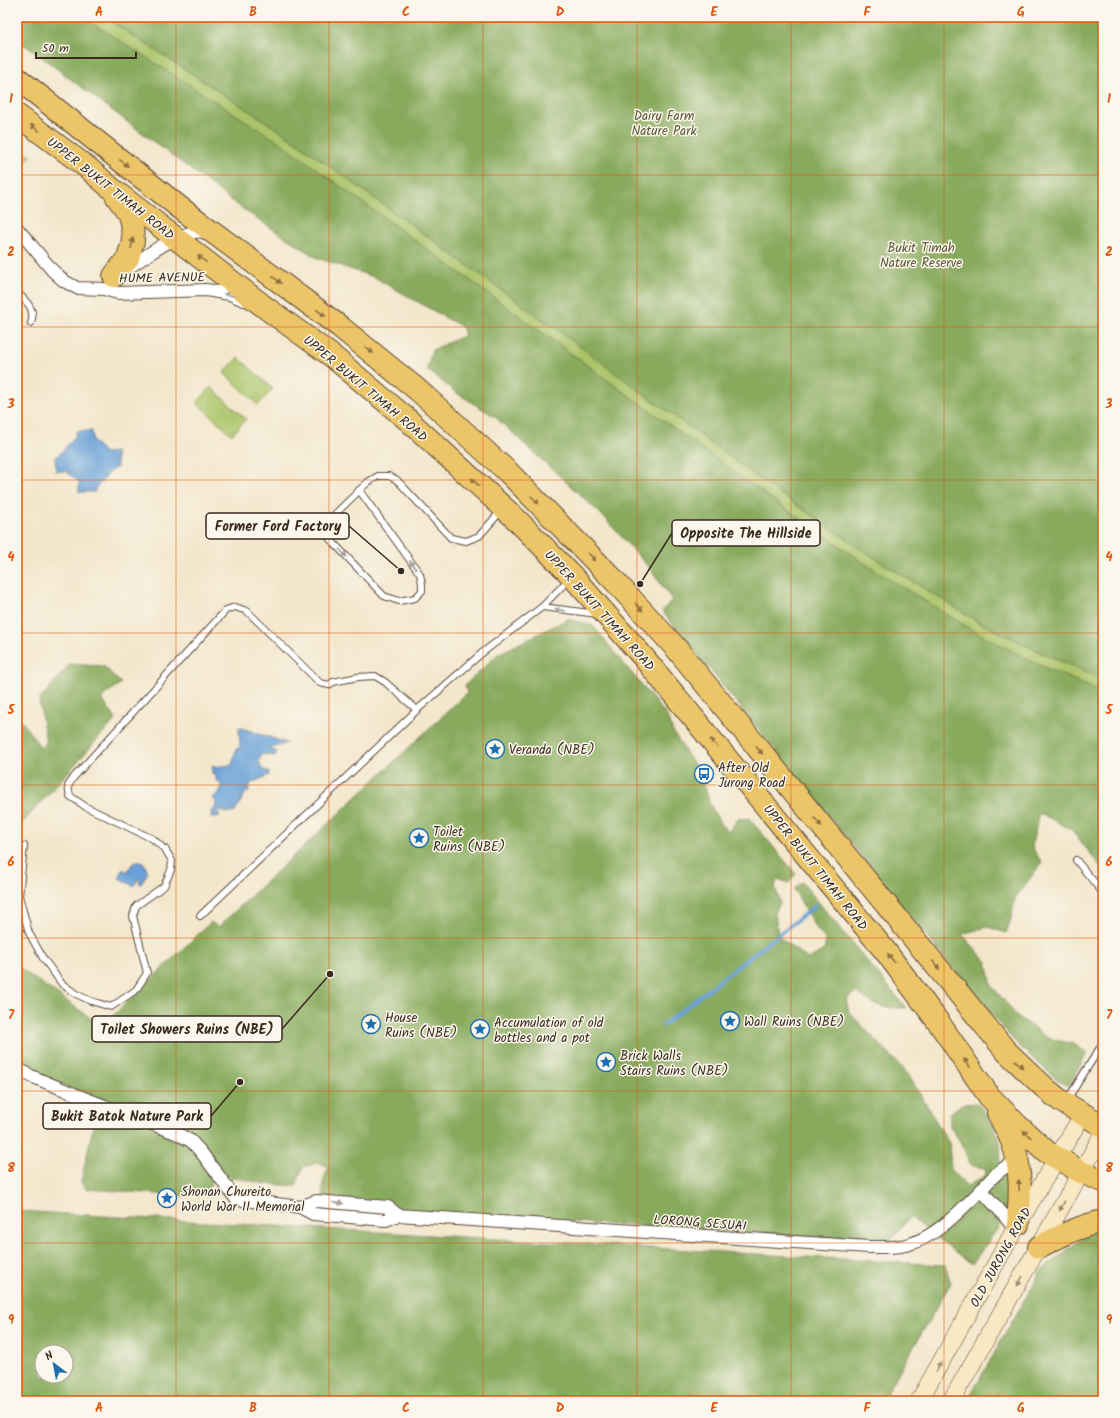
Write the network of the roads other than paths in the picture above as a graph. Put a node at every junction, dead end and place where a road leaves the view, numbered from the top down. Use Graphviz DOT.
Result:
graph roads {
  1 [pos="17,78"];
  2 [pos="17,115"];
  3 [pos="82,130"];
  4 [pos="88,168"];
  5 [pos="112,189"];
  6 [pos="17,228"];
  7 [pos="212,232"];
  8 [pos="176,239"];
  9 [pos="109,283"];
  10 [pos="17,292"];
  11 [pos="266,308"];
  12 [pos="32,323"];
  13 [pos="339,326"];
  14 [pos="354,375"];
  15 [pos="508,472"];
  16 [pos="359,490"];
  17 [pos="510,514"];
  18 [pos="572,576"];
  19 [pos="542,607"];
  20 [pos="606,615"];
  21 [pos="417,710"];
  22 [pos="793,792"];
  23 [pos="784,827"];
  24 [pos="24,846"];
  25 [pos="1076,860"];
  26 [pos="1103,893"];
  27 [pos="200,916"];
  28 [pos="1103,1043"];
  29 [pos="17,1068"];
  30 [pos="989,1096"];
  31 [pos="1074,1109"];
  32 [pos="1103,1126"];
  33 [pos="1103,1134"];
  34 [pos="1057,1158"];
  35 [pos="1017,1164"];
  36 [pos="1082,1172"];
  37 [pos="1103,1181"];
  38 [pos="981,1190"];
  39 [pos="1103,1221"];
  40 [pos="1016,1227"];
  41 [pos="1039,1247"];
  42 [pos="919,1401"];
  43 [pos="951,1401"];
  1 -- 3 [label="highway, UPPER BUKIT TIMAH ROAD"];
  4 -- 2 [label="highway, UPPER BUKIT TIMAH ROAD, one-way"];
  3 -- 4 [label="highway"];
  3 -- 7 [label="highway, UPPER BUKIT TIMAH ROAD, one-way"];
  4 -- 5 [label="highway, UPPER BUKIT TIMAH ROAD"];
  5 -- 8 [label="highway, UPPER BUKIT TIMAH ROAD"];
  9 -- 5 [label="highway, one-way"];
  6 -- 9 [label="street, HUME AVENUE"];
  7 -- 8 [label="street, HUME AVENUE"];
  7 -- 13 [label="highway, UPPER BUKIT TIMAH ROAD, one-way"];
  8 -- 9 [label="street, HUME AVENUE"];
  11 -- 8 [label="highway, UPPER BUKIT TIMAH ROAD, one-way"];
  11 -- 9 [label="street, HUME AVENUE, one-way"];
  10 -- 12 [label="lane"];
  11 -- 14 [label="highway, UPPER BUKIT TIMAH ROAD"];
  13 -- 14 [label="highway"];
  13 -- 15 [label="highway, UPPER BUKIT TIMAH ROAD, one-way"];
  17 -- 14 [label="highway, UPPER BUKIT TIMAH ROAD, one-way"];
  15 -- 17 [label="highway"];
  15 -- 22 [label="highway, UPPER BUKIT TIMAH ROAD, one-way"];
  16 -- 16 [label="lane, one-way"];
  16 -- 17 [label="lane"];
  17 -- 18 [label="highway, UPPER BUKIT TIMAH ROAD"];
  18 -- 19 [label="lane"];
  18 -- 20 [label="highway, UPPER BUKIT TIMAH ROAD"];
  20 -- 19 [label="lane, one-way"];
  19 -- 21 [label="lane"];
  23 -- 20 [label="highway, UPPER BUKIT TIMAH ROAD, one-way"];
  21 -- 24 [label="lane"];
  21 -- 27 [label="lane"];
  22 -- 23 [label="highway"];
  22 -- 31 [label="highway, UPPER BUKIT TIMAH ROAD, one-way"];
  30 -- 23 [label="highway, UPPER BUKIT TIMAH ROAD, one-way"];
  25 -- 26 [label="lane"];
  28 -- 31 [label="lane"];
  29 -- 38 [label="street, LORONG SESUAI"];
  34 -- 30 [label="highway, UPPER BUKIT TIMAH ROAD, one-way"];
  30 -- 35 [label="highway"];
  31 -- 32 [label="highway, UPPER BUKIT TIMAH ROAD"];
  31 -- 34 [label="main road, OLD JURONG ROAD"];
  33 -- 36 [label="main road"];
  34 -- 36 [label="highway, UPPER BUKIT TIMAH ROAD"];
  34 -- 40 [label="main road, OLD JURONG ROAD"];
  35 -- 38 [label="street, LORONG SESUAI"];
  40 -- 35 [label="highway, one-way"];
  36 -- 37 [label="highway, UPPER BUKIT TIMAH ROAD"];
  36 -- 41 [label="main road, one-way"];
  38 -- 40 [label="street"];
  39 -- 41 [label="highway"];
  42 -- 40 [label="main road, OLD JURONG ROAD, one-way"];
  41 -- 43 [label="main road, one-way"];
}
